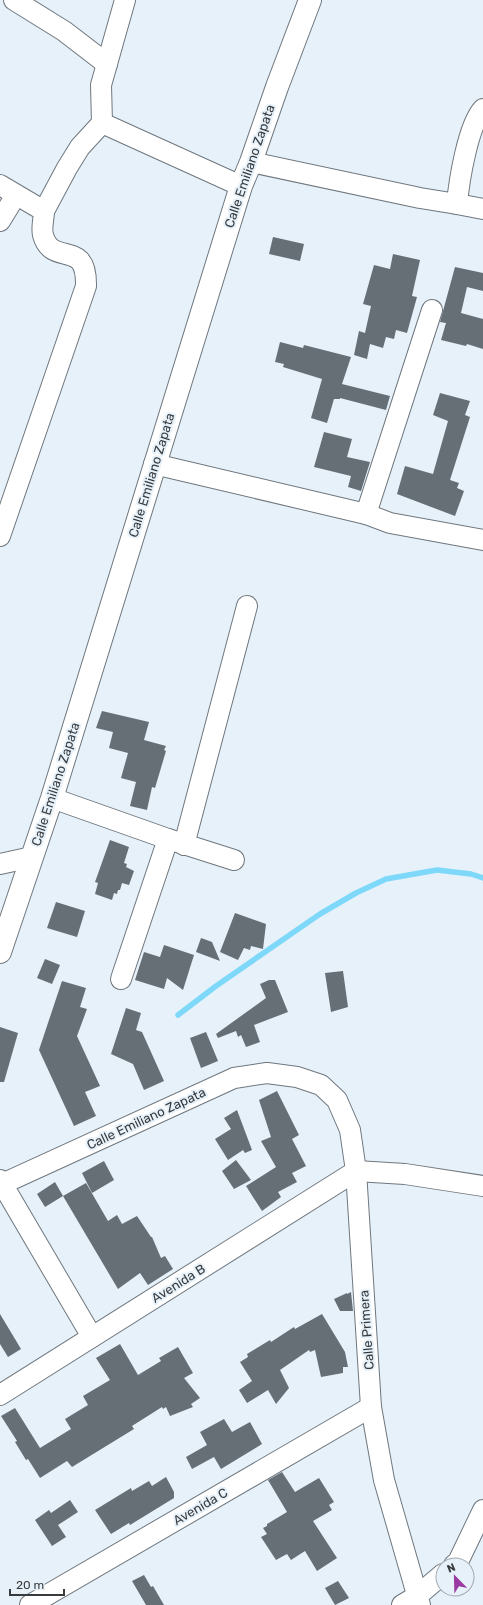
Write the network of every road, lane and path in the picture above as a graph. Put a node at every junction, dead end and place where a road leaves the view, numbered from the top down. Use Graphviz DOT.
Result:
graph roads {
  1 [pos="14,0"];
  2 [pos="125,0"];
  3 [pos="310,0"];
  4 [pos="107,64"];
  5 [pos="483,109"];
  6 [pos="102,123"];
  7 [pos="251,162"];
  8 [pos="241,186"];
  9 [pos="8,190"];
  10 [pos="457,204"];
  11 [pos="483,209"];
  12 [pos="44,210"];
  13 [pos="0,221"];
  14 [pos="432,310"];
  15 [pos="154,464"];
  16 [pos="366,514"];
  17 [pos="0,536"];
  18 [pos="483,540"];
  19 [pos="246,606"];
  20 [pos="52,798"];
  21 [pos="176,842"];
  22 [pos="32,857"];
  23 [pos="234,860"];
  24 [pos="0,864"];
  25 [pos="0,952"];
  26 [pos="121,978"];
  27 [pos="297,1077"];
  28 [pos="356,1171"];
  29 [pos="1,1183"];
  30 [pos="483,1186"];
  31 [pos="92,1337"];
  32 [pos="0,1395"];
  33 [pos="370,1407"];
  34 [pos="483,1510"];
  35 [pos="460,1557"];
  36 [pos="435,1581"];
  37 [pos="413,1602"];
  38 [pos="30,1605"];
  1 -- 4 [label="street"];
  2 -- 4 [label="street"];
  3 -- 7 [label="main road, Calle Emiliano Zapata"];
  4 -- 6 [label="street"];
  5 -- 10 [label="street"];
  6 -- 8 [label="street"];
  6 -- 12 [label="street"];
  7 -- 8 [label="main road, Calle Emiliano Zapata"];
  7 -- 10 [label="street"];
  8 -- 15 [label="main road, Calle Emiliano Zapata"];
  9 -- 12 [label="street"];
  9 -- 13 [label="street"];
  10 -- 11 [label="street"];
  12 -- 17 [label="street"];
  14 -- 16 [label="street"];
  15 -- 16 [label="street"];
  15 -- 20 [label="main road, Calle Emiliano Zapata"];
  16 -- 18 [label="street"];
  19 -- 21 [label="street"];
  20 -- 21 [label="street"];
  20 -- 22 [label="main road, Calle Emiliano Zapata"];
  21 -- 23 [label="street"];
  21 -- 26 [label="street"];
  22 -- 24 [label="street"];
  22 -- 25 [label="main road, Calle Emiliano Zapata"];
  27 -- 28 [label="street, Calle Primera"];
  27 -- 29 [label="street, Calle Emiliano Zapata"];
  28 -- 30 [label="street"];
  28 -- 31 [label="street, Avenida B"];
  28 -- 33 [label="street, Calle Primera"];
  29 -- 31 [label="street"];
  31 -- 32 [label="street, Avenida B"];
  33 -- 37 [label="street, Calle Primera"];
  33 -- 38 [label="street, Avenida C"];
  34 -- 35 [label="street"];
  36 -- 37 [label="street"];
}
